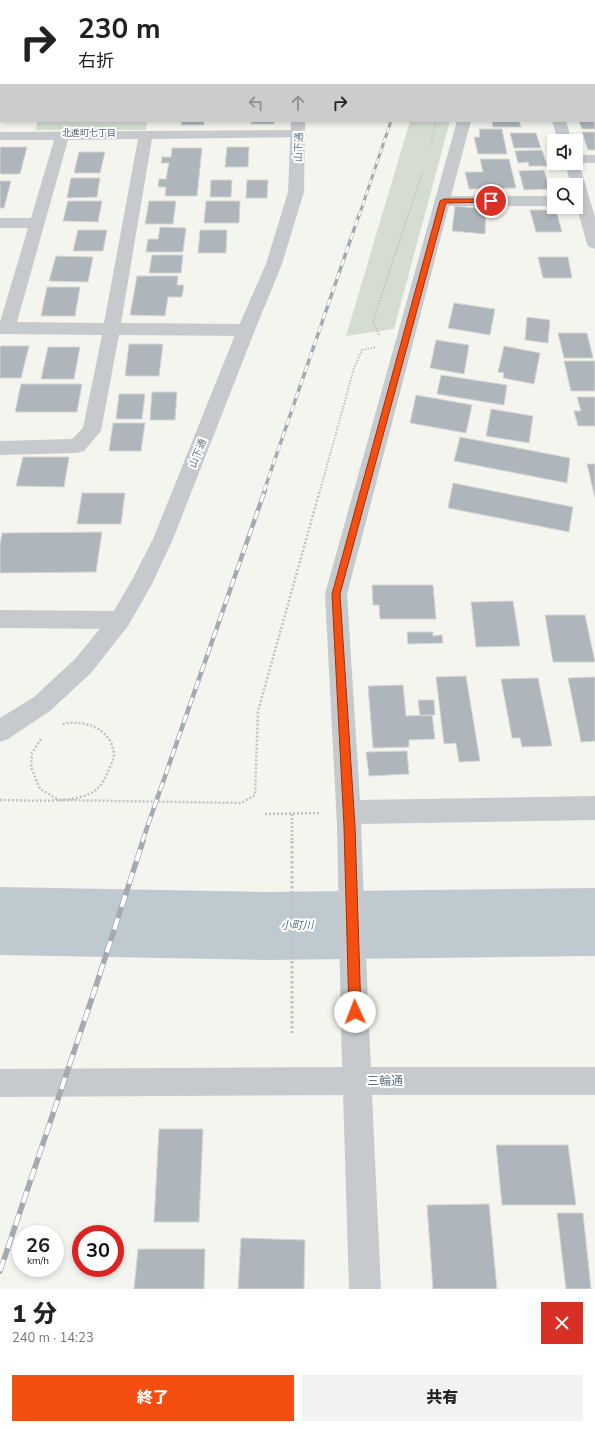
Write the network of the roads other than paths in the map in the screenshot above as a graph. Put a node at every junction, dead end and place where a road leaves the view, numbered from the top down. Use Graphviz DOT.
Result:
graph roads {
  1 [pos="30,122"];
  2 [pos="464,122"];
  3 [pos="560,122"];
  4 [pos="298,128"];
  5 [pos="152,130"];
  6 [pos="563,134"];
  7 [pos="0,136"];
  8 [pos="25,136"];
  9 [pos="62,136"];
  10 [pos="583,159"];
  11 [pos="595,159"];
  12 [pos="444,201"];
  13 [pos="547,201"];
  14 [pos="583,212"];
  15 [pos="0,223"];
  16 [pos="36,223"];
  17 [pos="595,244"];
  18 [pos="4,328"];
  19 [pos="111,330"];
  20 [pos="246,330"];
  21 [pos="0,450"];
  22 [pos="0,619"];
  23 [pos="120,620"];
  24 [pos="0,731"];
  25 [pos="595,808"];
  26 [pos="349,819"];
  27 [pos="358,1081"];
  28 [pos="595,1081"];
  29 [pos="0,1083"];
  30 [pos="365,1289"];
  1 -- 8 [label="street"];
  2 -- 12 [label="street"];
  3 -- 6 [label="street"];
  4 -- 5 [label="street"];
  4 -- 20 [label="street, 山下通"];
  5 -- 9 [label="street"];
  5 -- 19 [label="street"];
  7 -- 8 [label="street"];
  8 -- 9 [label="street"];
  9 -- 16 [label="street"];
  10 -- 11 [label="street"];
  12 -- 13 [label="street"];
  12 -- 26 [label="street"];
  14 -- 17 [label="street"];
  15 -- 16 [label="street"];
  16 -- 18 [label="street"];
  18 -- 19 [label="street"];
  19 -- 20 [label="street"];
  19 -- 21 [label="street"];
  20 -- 23 [label="street, 山下通"];
  22 -- 23 [label="street"];
  23 -- 24 [label="street, 山下通"];
  25 -- 26 [label="street"];
  26 -- 27 [label="street"];
  27 -- 28 [label="street, 三輪通"];
  27 -- 29 [label="street"];
  27 -- 30 [label="street, 三輪通"];
}
